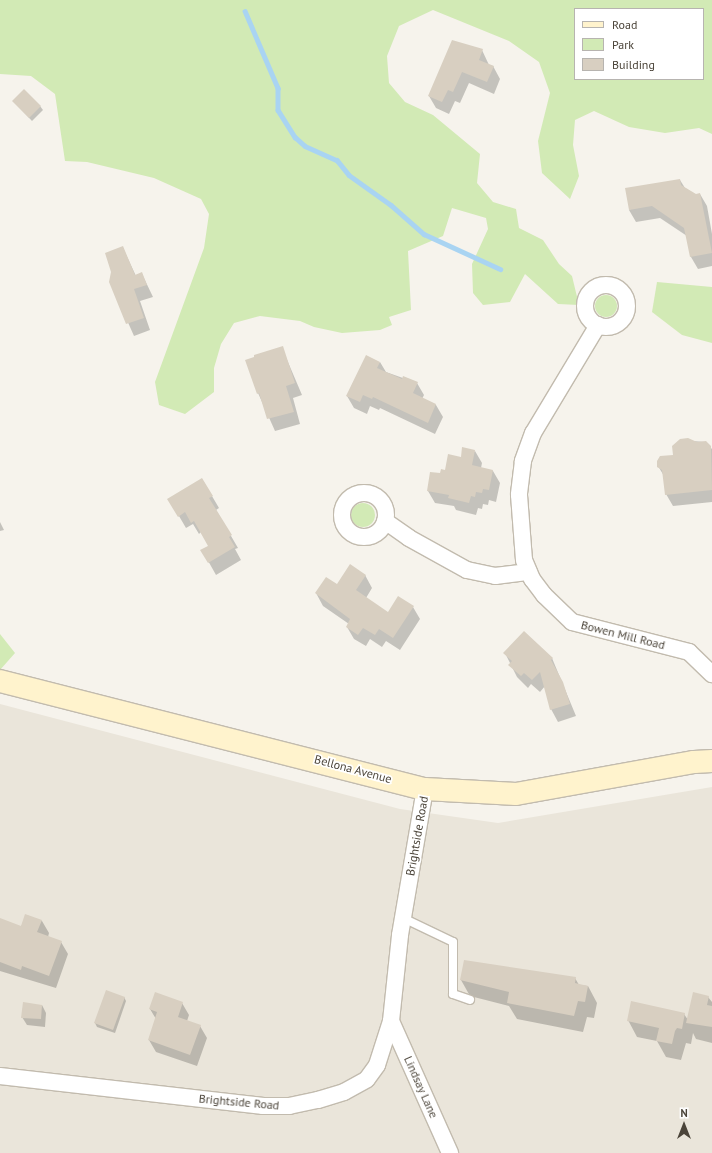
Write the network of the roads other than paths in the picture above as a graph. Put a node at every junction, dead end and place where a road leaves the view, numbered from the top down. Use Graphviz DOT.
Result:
graph roads {
  1 [pos="598,326"];
  2 [pos="385,522"];
  3 [pos="529,572"];
  4 [pos="712,674"];
  5 [pos="0,681"];
  6 [pos="712,761"];
  7 [pos="425,789"];
  8 [pos="403,918"];
  9 [pos="470,1000"];
  10 [pos="391,1021"];
  11 [pos="0,1076"];
  12 [pos="450,1153"];
  1 -- 3 [label="street, Bowen Mill Road"];
  2 -- 3 [label="street"];
  3 -- 4 [label="street, Bowen Mill Road"];
  5 -- 7 [label="main road, Bellona Avenue"];
  6 -- 7 [label="main road, Bellona Avenue"];
  7 -- 8 [label="street, Brightside Road"];
  8 -- 9 [label="lane"];
  8 -- 10 [label="street, Brightside Road"];
  10 -- 11 [label="street, Brightside Road"];
  10 -- 12 [label="street, Lindsay Lane"];
}
